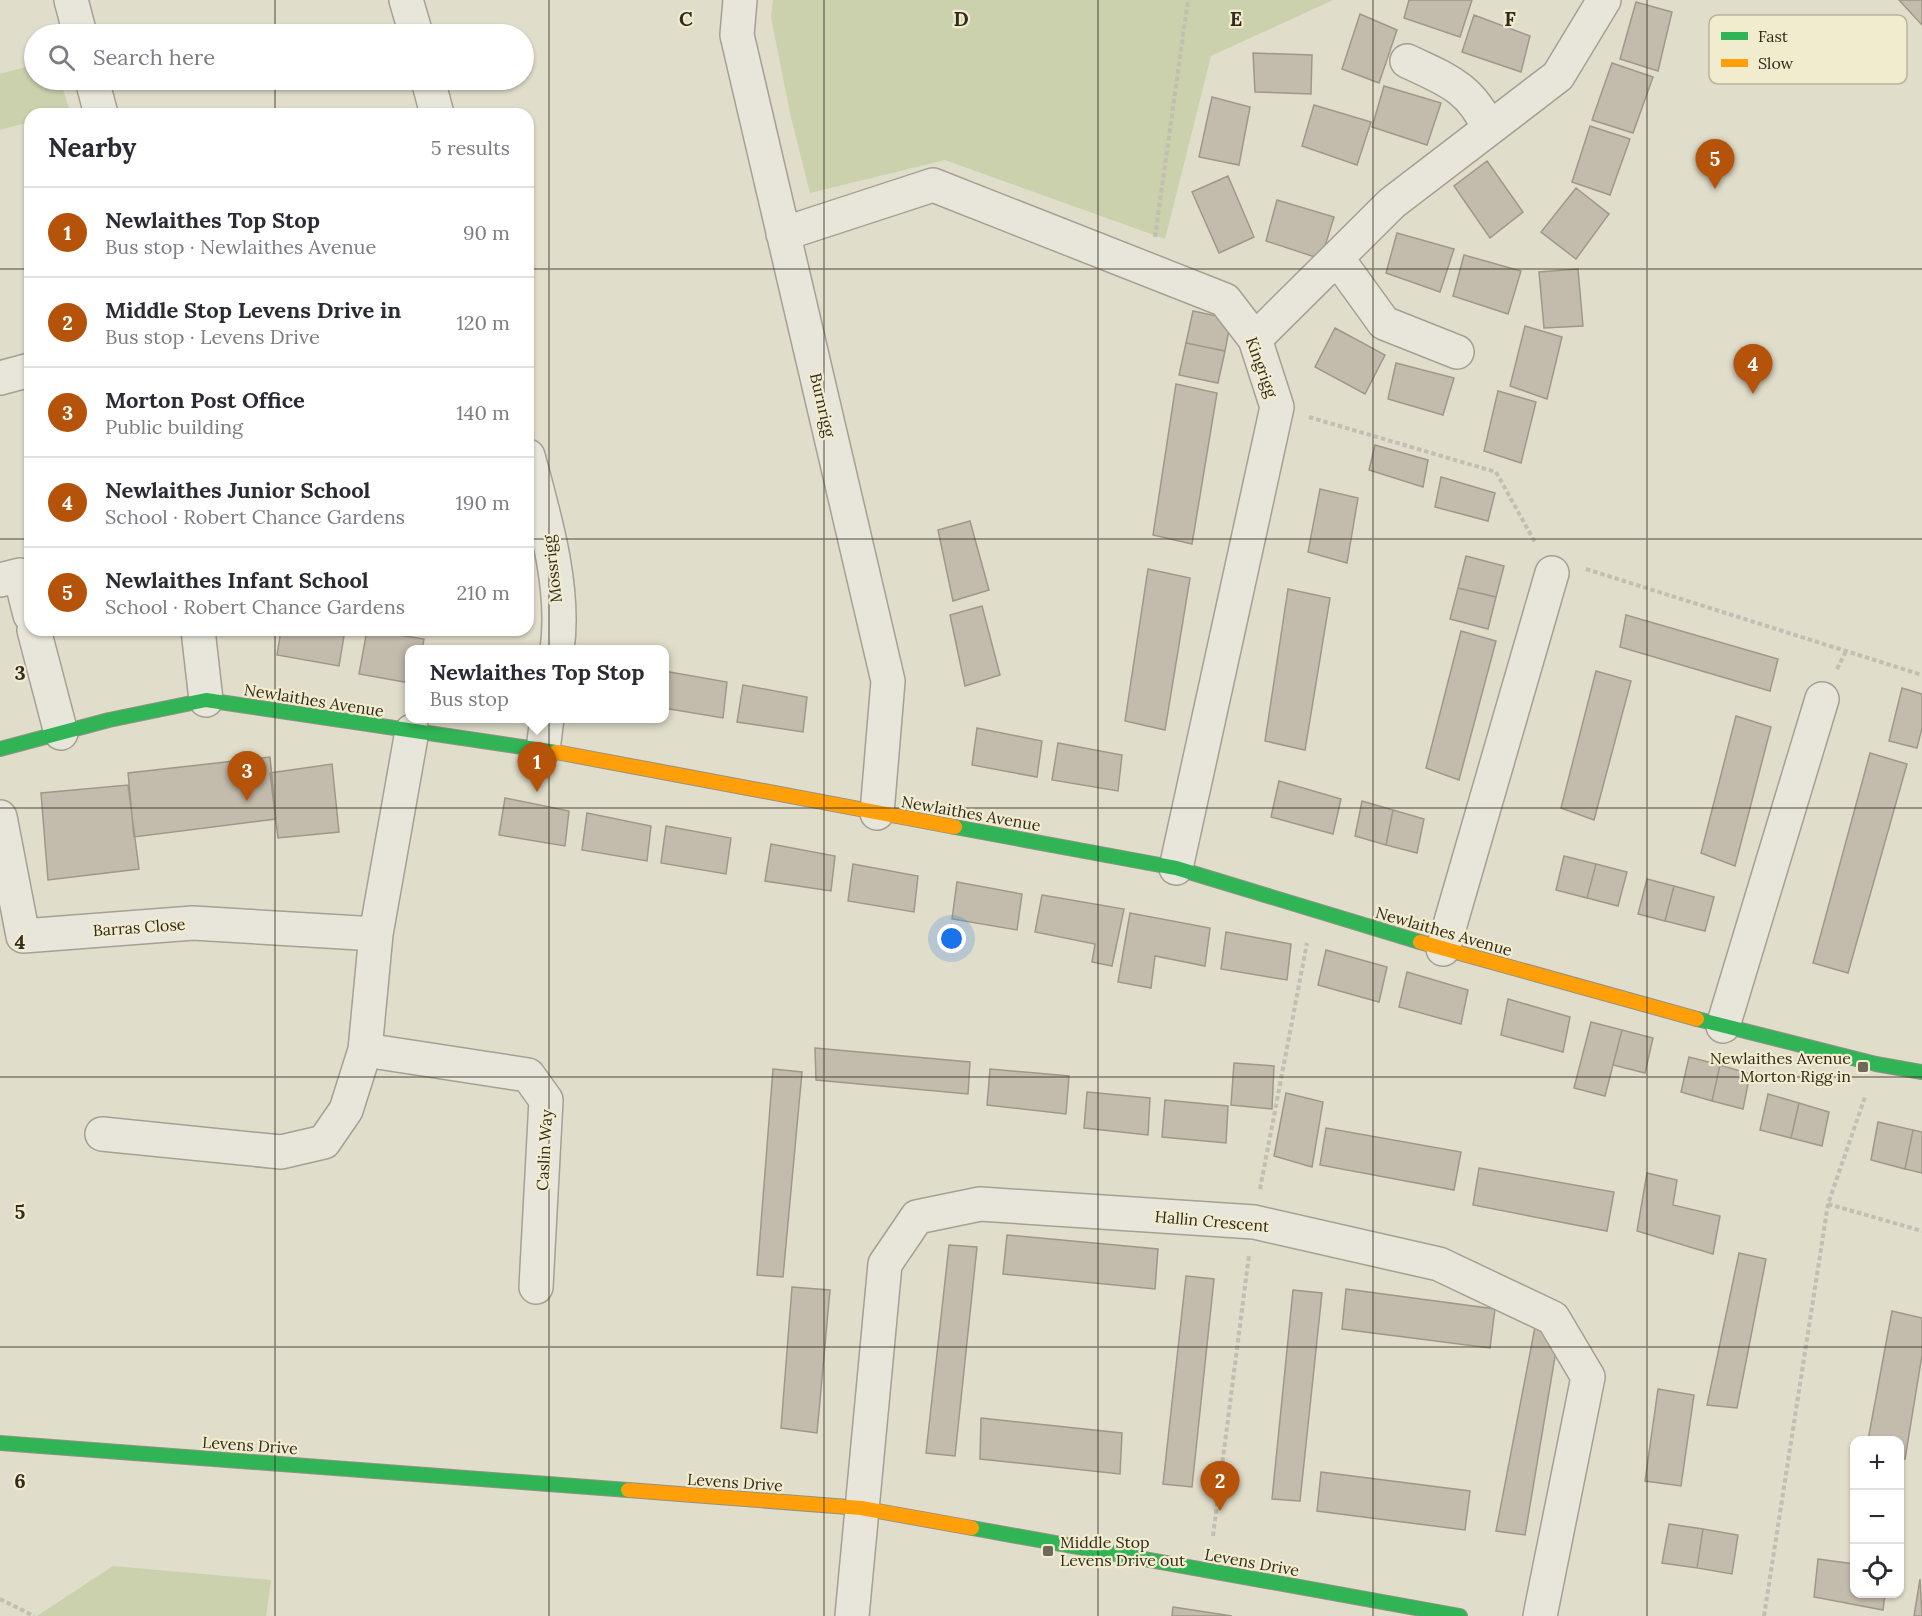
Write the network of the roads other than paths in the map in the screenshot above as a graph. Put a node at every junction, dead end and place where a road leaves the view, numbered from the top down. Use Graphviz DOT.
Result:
graph roads {
  1 [pos="71,0"];
  2 [pos="406,0"];
  3 [pos="741,0"];
  4 [pos="1604,0"];
  5 [pos="77,24"];
  6 [pos="413,24"];
  7 [pos="1407,61"];
  8 [pos="95,90"];
  9 [pos="431,90"];
  10 [pos="99,108"];
  11 [pos="435,108"];
  12 [pos="1489,129"];
  13 [pos="783,234"];
  14 [pos="1337,258"];
  15 [pos="1255,339"];
  16 [pos="1457,352"];
  17 [pos="24,372"];
  18 [pos="0,378"];
  19 [pos="534,479"];
  20 [pos="1552,573"];
  21 [pos="0,580"];
  22 [pos="24,591"];
  23 [pos="36,636"];
  24 [pos="199,636"];
  25 [pos="558,645"];
  26 [pos="1822,699"];
  27 [pos="206,700"];
  28 [pos="546,723"];
  29 [pos="412,731"];
  30 [pos="61,733"];
  31 [pos="0,749"];
  32 [pos="543,750"];
  33 [pos="877,813"];
  34 [pos="0,817"];
  35 [pos="1176,868"];
  36 [pos="376,934"];
  37 [pos="1443,949"];
  38 [pos="1723,1026"];
  39 [pos="365,1050"];
  40 [pos="1922,1072"];
  41 [pos="102,1134"];
  42 [pos="536,1287"];
  43 [pos="0,1443"];
  44 [pos="861,1508"];
  45 [pos="852,1616"];
  46 [pos="1460,1616"];
  47 [pos="1540,1616"];
  1 -- 5 [label="street"];
  2 -- 6 [label="street"];
  3 -- 13 [label="street, Burnrigg"];
  4 -- 12 [label="street"];
  7 -- 12 [label="street"];
  8 -- 10 [label="street"];
  9 -- 11 [label="street"];
  12 -- 14 [label="street"];
  13 -- 15 [label="street, Kingrigg"];
  13 -- 33 [label="street, Burnrigg"];
  14 -- 15 [label="street"];
  14 -- 16 [label="street"];
  15 -- 35 [label="street, Kingrigg"];
  17 -- 18 [label="street"];
  19 -- 25 [label="street, Mossrigg"];
  20 -- 37 [label="street"];
  21 -- 22 [label="street"];
  23 -- 30 [label="street"];
  24 -- 27 [label="street"];
  26 -- 38 [label="street"];
  27 -- 29 [label="street, Newlaithes Avenue"];
  27 -- 30 [label="street, Newlaithes Avenue"];
  28 -- 32 [label="street"];
  29 -- 32 [label="street, Newlaithes Avenue"];
  29 -- 36 [label="street"];
  30 -- 31 [label="street, Newlaithes Avenue"];
  32 -- 33 [label="street, Newlaithes Avenue"];
  33 -- 35 [label="street, Newlaithes Avenue"];
  34 -- 36 [label="street, Barras Close"];
  35 -- 37 [label="street, Newlaithes Avenue"];
  36 -- 39 [label="street"];
  37 -- 38 [label="street, Newlaithes Avenue"];
  38 -- 40 [label="street, Newlaithes Avenue"];
  39 -- 41 [label="street"];
  39 -- 42 [label="street, Caslin Way"];
  43 -- 44 [label="street, Levens Drive"];
  44 -- 45 [label="street, Hallin Crescent"];
  44 -- 46 [label="street, Levens Drive"];
  44 -- 47 [label="street, Hallin Crescent"];
}
